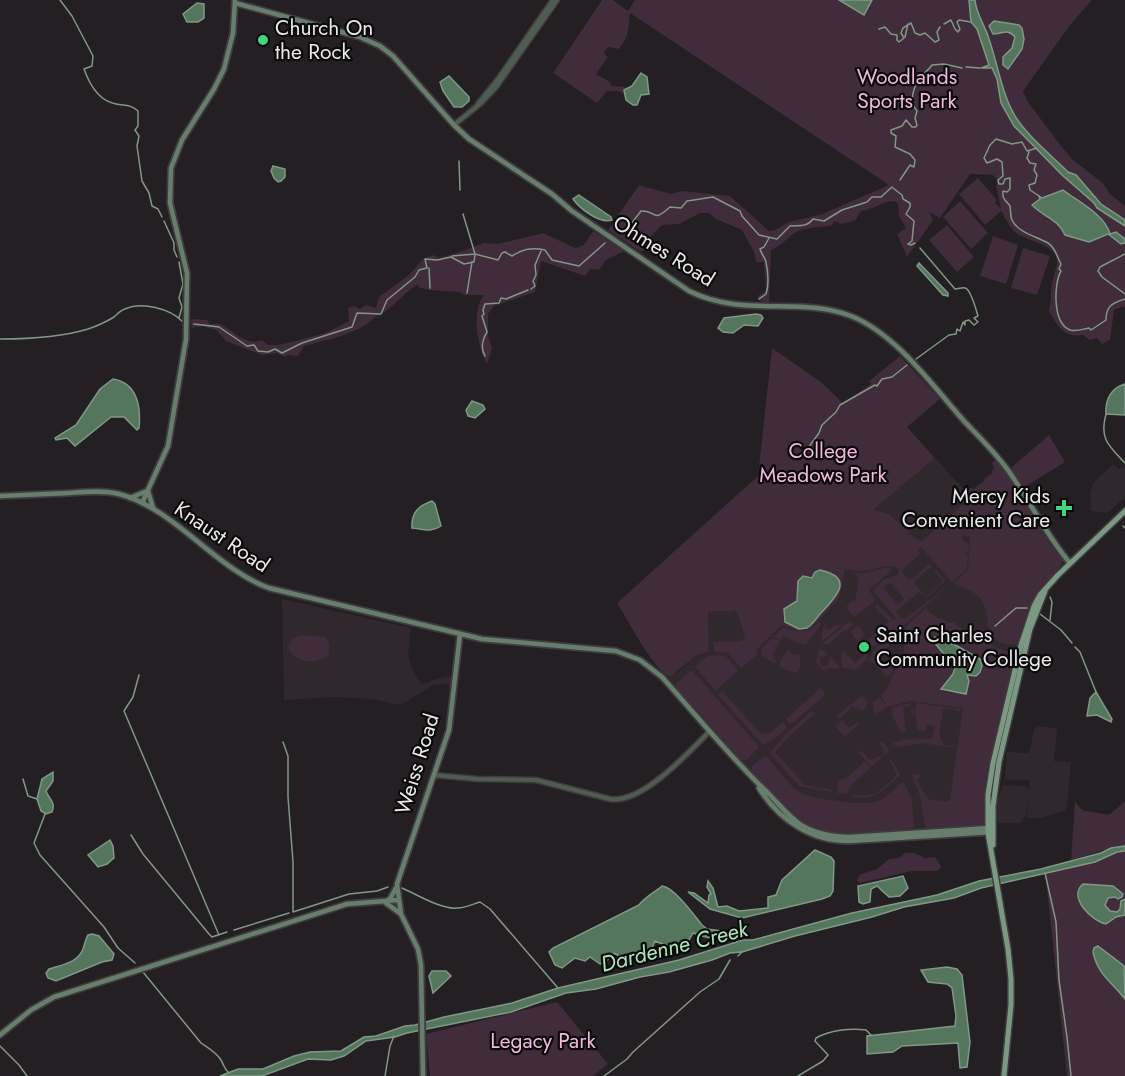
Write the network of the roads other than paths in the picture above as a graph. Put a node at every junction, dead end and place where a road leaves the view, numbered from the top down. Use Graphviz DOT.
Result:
graph roads {
  1 [pos="555,0"];
  2 [pos="235,2"];
  3 [pos="453,125"];
  4 [pos="148,490"];
  5 [pos="0,496"];
  6 [pos="130,498"];
  7 [pos="142,503"];
  8 [pos="154,511"];
  9 [pos="1125,511"];
  10 [pos="1070,563"];
  11 [pos="460,634"];
  12 [pos="710,731"];
  13 [pos="433,774"];
  14 [pos="991,830"];
  15 [pos="396,888"];
  16 [pos="398,900"];
  17 [pos="385,902"];
  18 [pos="401,914"];
  19 [pos="0,1035"];
  20 [pos="423,1076"];
  21 [pos="1004,1076"];
  1 -- 3 [label="street"];
  2 -- 3 [label="main road, Ohmes Road"];
  2 -- 4 [label="main road"];
  3 -- 10 [label="main road, Ohmes Road"];
  4 -- 6 [label="main road"];
  4 -- 7 [label="main road"];
  4 -- 8 [label="main road"];
  5 -- 6 [label="main road, Knaust Road"];
  6 -- 7 [label="main road, Knaust Road"];
  7 -- 8 [label="main road, Knaust Road"];
  8 -- 11 [label="main road, Knaust Road"];
  9 -- 10 [label="main road"];
  10 -- 14 [label="main road"];
  11 -- 12 [label="main road, Knaust Road"];
  11 -- 13 [label="main road, Weiss Road"];
  12 -- 13 [label="street"];
  12 -- 14 [label="main road, Knaust Road"];
  13 -- 15 [label="main road, Weiss Road"];
  14 -- 21 [label="main road"];
  15 -- 16 [label="main road, Weiss Road"];
  15 -- 17 [label="main road"];
  16 -- 17 [label="main road"];
  16 -- 18 [label="main road, Weiss Road"];
  17 -- 18 [label="main road"];
  17 -- 19 [label="main road"];
  18 -- 20 [label="main road"];
}
